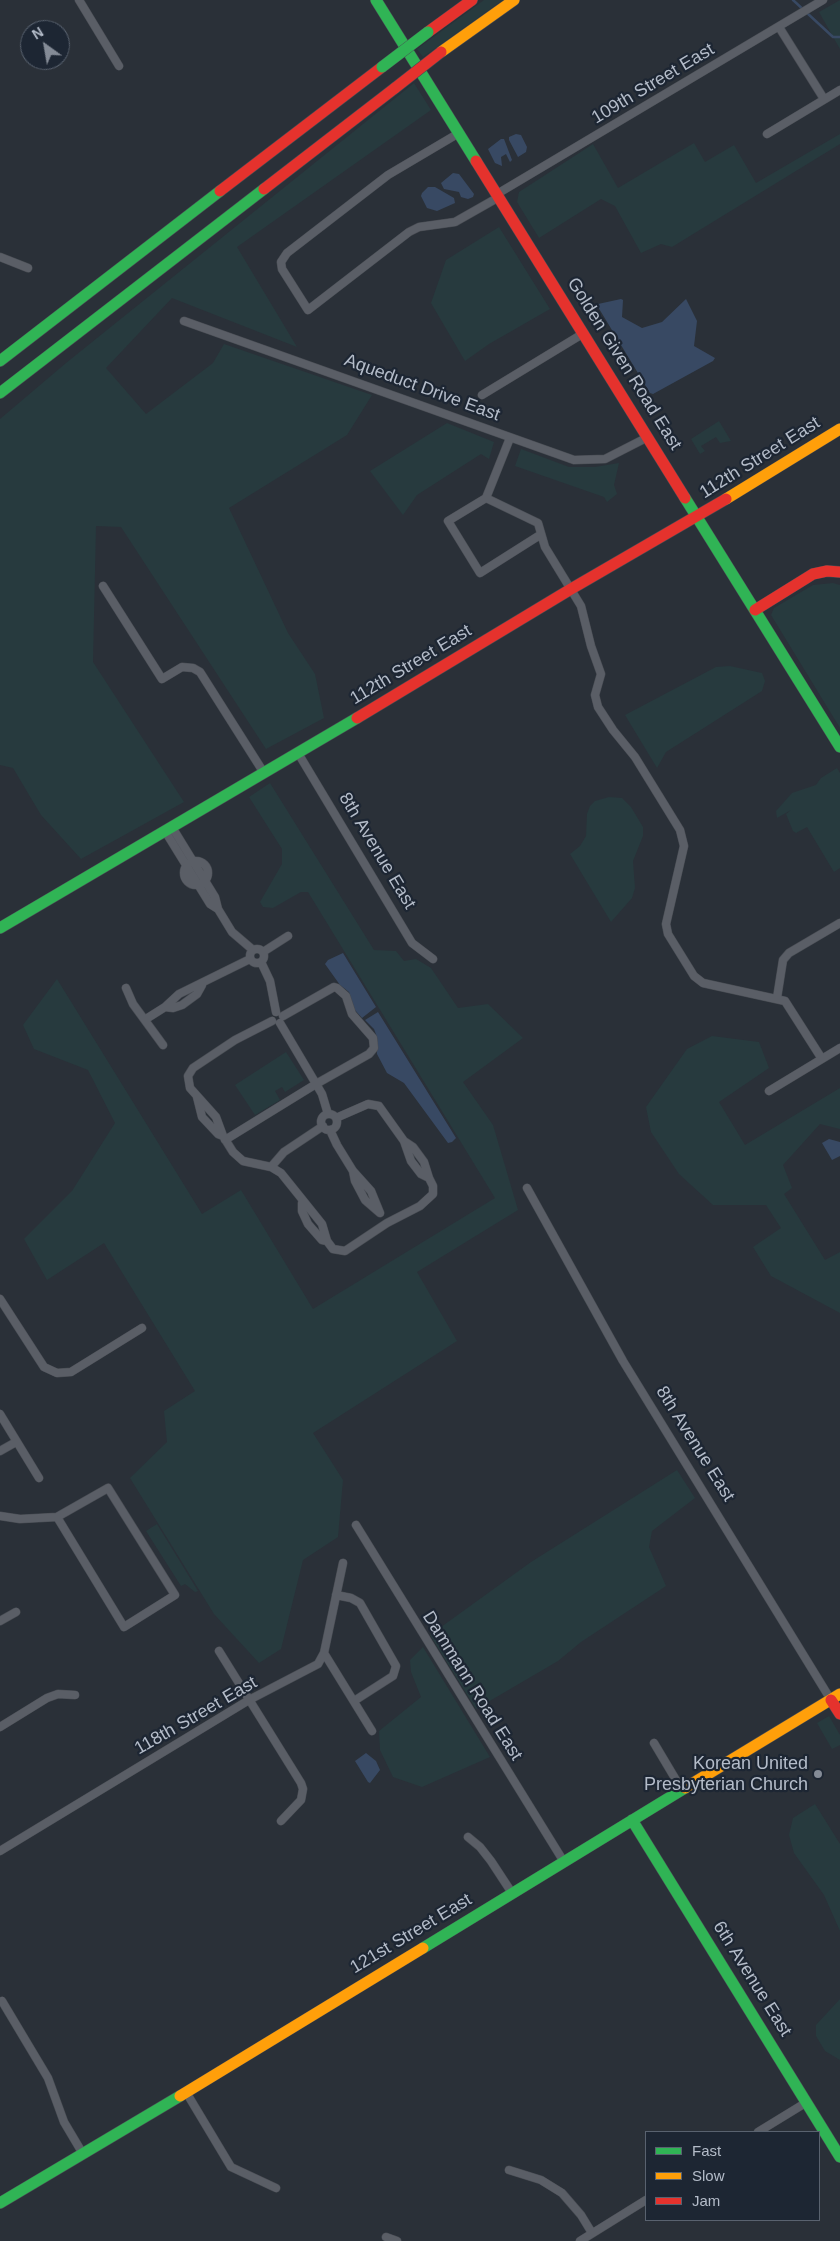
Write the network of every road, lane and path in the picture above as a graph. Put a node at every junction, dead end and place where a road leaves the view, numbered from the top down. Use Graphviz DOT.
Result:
graph roads {
  1 [pos="79,0"];
  2 [pos="376,0"];
  3 [pos="472,0"];
  4 [pos="514,0"];
  5 [pos="823,0"];
  6 [pos="779,27"];
  7 [pos="119,66"];
  8 [pos="840,90"];
  9 [pos="824,99"];
  10 [pos="459,133"];
  11 [pos="767,134"];
  12 [pos="498,196"];
  13 [pos="0,257"];
  14 [pos="28,268"];
  15 [pos="184,321"];
  16 [pos="584,333"];
  17 [pos="0,361"];
  18 [pos="0,393"];
  19 [pos="482,395"];
  20 [pos="840,429"];
  21 [pos="648,437"];
  22 [pos="510,438"];
  23 [pos="486,498"];
  24 [pos="698,517"];
  25 [pos="540,536"];
  26 [pos="840,572"];
  27 [pos="104,586"];
  28 [pos="571,589"];
  29 [pos="755,610"];
  30 [pos="840,747"];
  31 [pos="298,754"];
  32 [pos="264,773"];
  33 [pos="169,829"];
  34 [pos="190,864"];
  35 [pos="202,883"];
  36 [pos="840,923"];
  37 [pos="0,928"];
  38 [pos="288,936"];
  39 [pos="253,950"];
  40 [pos="262,952"];
  41 [pos="250,959"];
  42 [pos="433,959"];
  43 [pos="261,962"];
  44 [pos="126,988"];
  45 [pos="777,998"];
  46 [pos="278,1018"];
  47 [pos="146,1019"];
  48 [pos="163,1045"];
  49 [pos="840,1048"];
  50 [pos="822,1059"];
  51 [pos="316,1084"];
  52 [pos="769,1090"];
  53 [pos="332,1116"];
  54 [pos="323,1126"];
  55 [pos="330,1130"];
  56 [pos="224,1138"];
  57 [pos="272,1167"];
  58 [pos="526,1188"];
  59 [pos="387,1223"];
  60 [pos="0,1299"];
  61 [pos="142,1328"];
  62 [pos="0,1414"];
  63 [pos="16,1442"];
  64 [pos="0,1451"];
  65 [pos="39,1478"];
  66 [pos="0,1516"];
  67 [pos="57,1517"];
  68 [pos="356,1524"];
  69 [pos="343,1563"];
  70 [pos="336,1595"];
  71 [pos="16,1612"];
  72 [pos="0,1621"];
  73 [pos="219,1651"];
  74 [pos="324,1653"];
  75 [pos="75,1695"];
  76 [pos="836,1697"];
  77 [pos="249,1700"];
  78 [pos="354,1701"];
  79 [pos="840,1714"];
  80 [pos="0,1727"];
  81 [pos="372,1731"];
  82 [pos="654,1743"];
  83 [pos="682,1790"];
  84 [pos="632,1820"];
  85 [pos="280,1821"];
  86 [pos="468,1837"];
  87 [pos="0,1851"];
  88 [pos="564,1862"];
  89 [pos="512,1893"];
  90 [pos="2,2001"];
  91 [pos="186,2092"];
  92 [pos="807,2102"];
  93 [pos="760,2131"];
  94 [pos="84,2154"];
  95 [pos="840,2157"];
  96 [pos="509,2170"];
  97 [pos="276,2188"];
  98 [pos="645,2201"];
  99 [pos="0,2203"];
  100 [pos="592,2233"];
  101 [pos="386,2237"];
  102 [pos="397,2241"];
  103 [pos="580,2241"];
  1 -- 7 [label="street"];
  2 -- 10 [label="main road, Golden Given Road East"];
  3 -- 17 [label="main road, bridge"];
  4 -- 18 [label="main road, bridge"];
  5 -- 6 [label="street, 109th Street East"];
  6 -- 9 [label="street"];
  6 -- 12 [label="street, 109th Street East"];
  8 -- 9 [label="street"];
  9 -- 11 [label="street"];
  10 -- 12 [label="main road, Golden Given Road East"];
  10 -- 12 [label="street, 109th Street East"];
  12 -- 16 [label="main road, Golden Given Road East"];
  13 -- 14 [label="street"];
  15 -- 22 [label="street, Aqueduct Drive East"];
  16 -- 19 [label="street"];
  16 -- 21 [label="main road, Golden Given Road East"];
  20 -- 24 [label="main road, 112th Street East"];
  21 -- 22 [label="street, Aqueduct Drive East"];
  21 -- 24 [label="main road, Golden Given Road East"];
  22 -- 23 [label="street"];
  23 -- 25 [label="street"];
  23 -- 25 [label="street"];
  24 -- 28 [label="main road, 112th Street East"];
  24 -- 29 [label="main road, Golden Given Road East"];
  25 -- 28 [label="street"];
  26 -- 29 [label="main road"];
  27 -- 32 [label="street"];
  28 -- 31 [label="main road, 112th Street East"];
  28 -- 45 [label="street"];
  29 -- 30 [label="main road, Golden Given Road East"];
  31 -- 32 [label="main road, 112th Street East"];
  31 -- 42 [label="street, 8th Avenue East"];
  32 -- 33 [label="main road, 112th Street East"];
  33 -- 34 [label="street"];
  33 -- 37 [label="main road, 112th Street East"];
  34 -- 35 [label="street"];
  34 -- 35 [label="street"];
  35 -- 39 [label="street"];
  36 -- 45 [label="street"];
  38 -- 40 [label="street"];
  39 -- 40 [label="street"];
  39 -- 41 [label="street"];
  40 -- 43 [label="street"];
  41 -- 43 [label="street"];
  41 -- 47 [label="street"];
  43 -- 46 [label="street"];
  44 -- 47 [label="street"];
  45 -- 50 [label="street"];
  46 -- 51 [label="street"];
  46 -- 51 [label="street"];
  46 -- 56 [label="street"];
  47 -- 48 [label="street"];
  49 -- 50 [label="street"];
  50 -- 52 [label="street"];
  51 -- 53 [label="street"];
  51 -- 56 [label="street"];
  53 -- 54 [label="street"];
  53 -- 55 [label="street"];
  53 -- 59 [label="street"];
  54 -- 55 [label="street"];
  54 -- 57 [label="street"];
  55 -- 59 [label="street"];
  56 -- 57 [label="street"];
  57 -- 59 [label="street"];
  58 -- 76 [label="street, 8th Avenue East"];
  60 -- 61 [label="street"];
  62 -- 63 [label="street"];
  63 -- 64 [label="street"];
  63 -- 65 [label="street"];
  66 -- 67 [label="street"];
  67 -- 67 [label="street"];
  68 -- 88 [label="street, Dammann Road East"];
  69 -- 70 [label="street"];
  70 -- 74 [label="street"];
  70 -- 78 [label="street"];
  71 -- 72 [label="street"];
  73 -- 77 [label="street"];
  74 -- 77 [label="street, 118th Street East"];
  74 -- 78 [label="street"];
  75 -- 80 [label="street"];
  76 -- 79 [label="main road, 8th Avenue East"];
  76 -- 83 [label="main road, 121st Street East"];
  77 -- 85 [label="street"];
  77 -- 87 [label="street, 118th Street East"];
  78 -- 81 [label="street"];
  82 -- 83 [label="street"];
  83 -- 84 [label="main road, 121st Street East"];
  84 -- 88 [label="main road, 121st Street East"];
  84 -- 92 [label="main road, 6th Avenue East"];
  86 -- 89 [label="street"];
  88 -- 89 [label="main road, 121st Street East"];
  89 -- 91 [label="main road, 121st Street East"];
  90 -- 94 [label="street"];
  91 -- 94 [label="main road, 121st Street East"];
  91 -- 97 [label="street"];
  92 -- 93 [label="street"];
  92 -- 95 [label="main road, 6th Avenue East"];
  94 -- 99 [label="main road, 121st Street East"];
  96 -- 100 [label="street"];
  98 -- 100 [label="street"];
  100 -- 103 [label="street"];
  101 -- 102 [label="street"];
}
